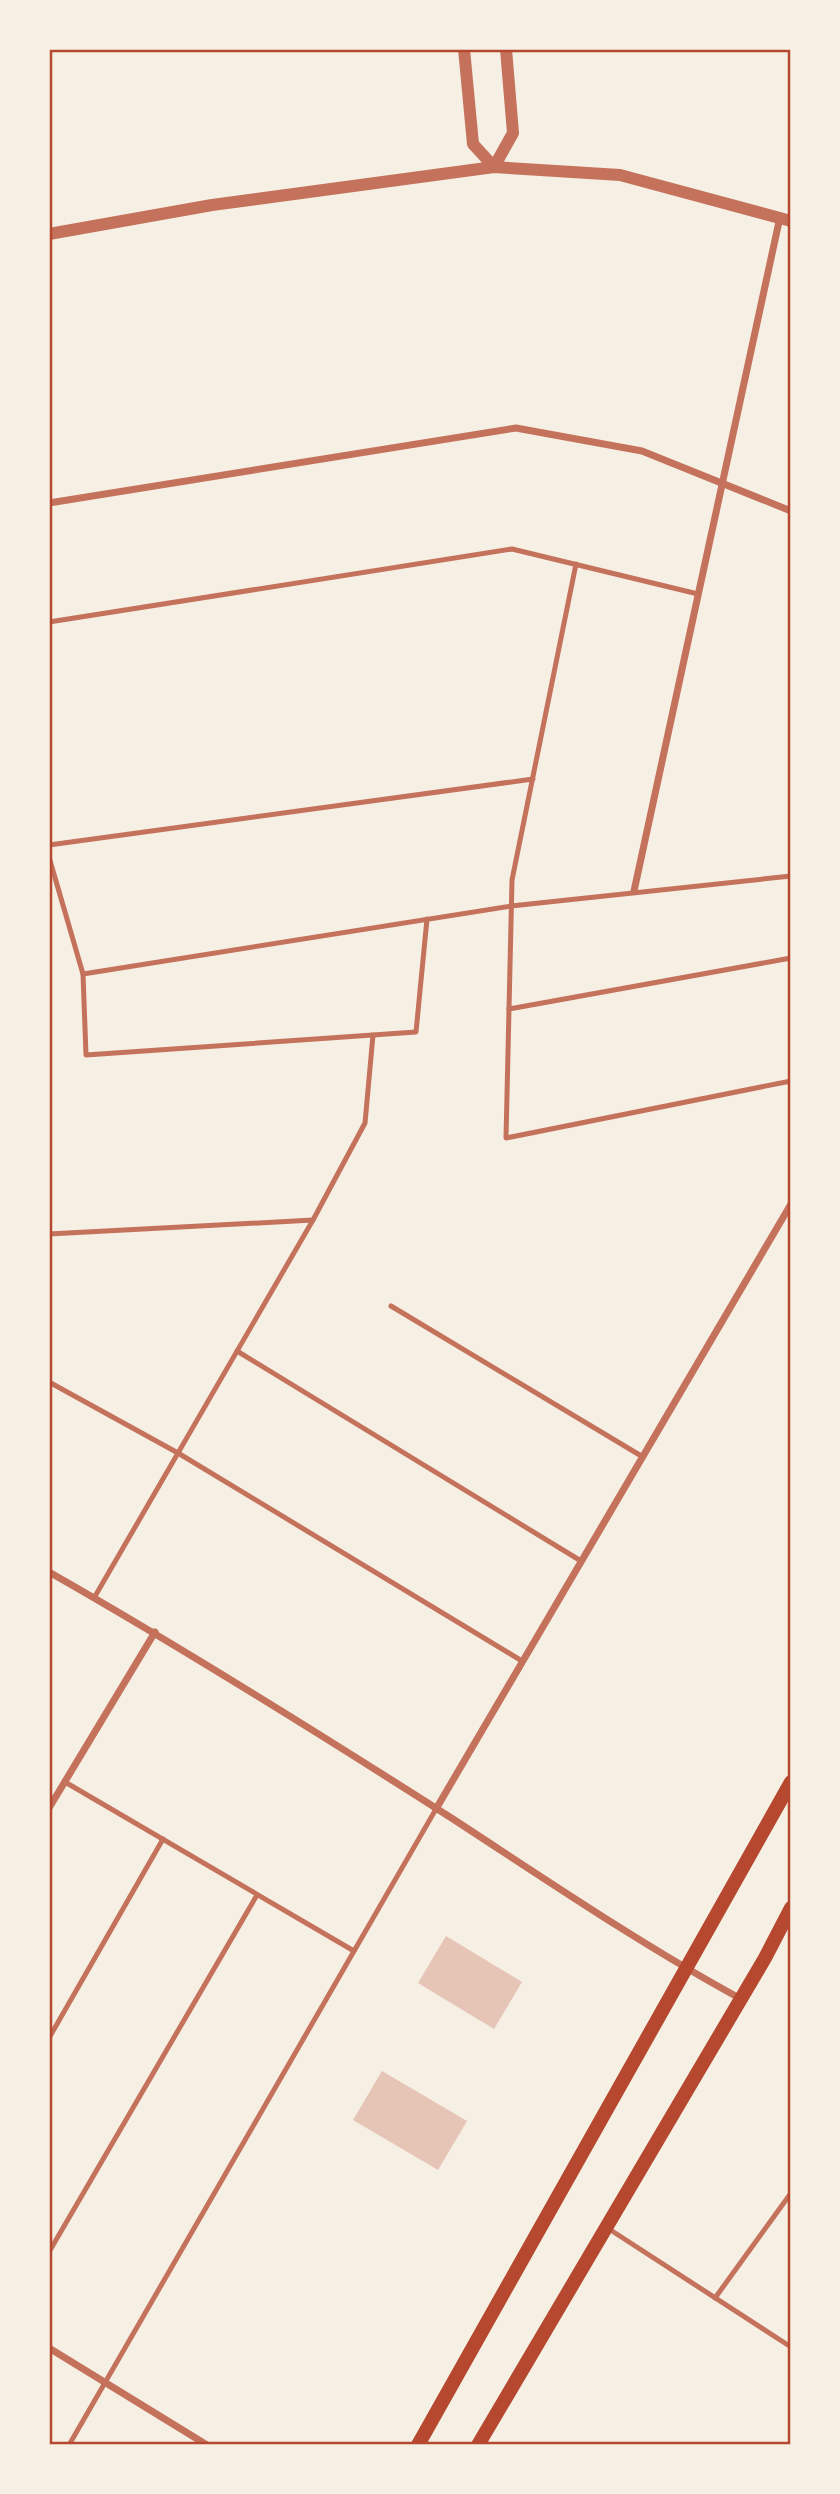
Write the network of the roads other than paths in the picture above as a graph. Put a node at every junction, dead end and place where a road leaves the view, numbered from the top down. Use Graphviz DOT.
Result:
graph roads {
  1 [pos="464,49"];
  2 [pos="506,49"];
  3 [pos="494,167"];
  4 [pos="785,219"];
  5 [pos="49,234"];
  6 [pos="722,483"];
  7 [pos="49,503"];
  8 [pos="791,511"];
  9 [pos="576,564"];
  10 [pos="698,594"];
  11 [pos="49,622"];
  12 [pos="533,779"];
  13 [pos="49,845"];
  14 [pos="49,857"];
  15 [pos="791,876"];
  16 [pos="634,891"];
  17 [pos="511,906"];
  18 [pos="427,919"];
  19 [pos="791,958"];
  20 [pos="83,974"];
  21 [pos="509,1009"];
  22 [pos="373,1035"];
  23 [pos="791,1081"];
  24 [pos="791,1204"];
  25 [pos="313,1220"];
  26 [pos="49,1234"];
  27 [pos="391,1306"];
  28 [pos="237,1351"];
  29 [pos="49,1382"];
  30 [pos="178,1453"];
  31 [pos="643,1457"];
  32 [pos="581,1561"];
  33 [pos="49,1572"];
  34 [pos="94,1598"];
  35 [pos="155,1632"];
  36 [pos="522,1661"];
  37 [pos="65,1782"];
  38 [pos="791,1782"];
  39 [pos="49,1808"];
  40 [pos="436,1809"];
  41 [pos="163,1839"];
  42 [pos="257,1895"];
  43 [pos="791,1908"];
  44 [pos="354,1951"];
  45 [pos="686,1969"];
  46 [pos="741,1999"];
  47 [pos="49,2038"];
  48 [pos="791,2193"];
  49 [pos="607,2227"];
  50 [pos="49,2252"];
  51 [pos="715,2298"];
  52 [pos="791,2347"];
  53 [pos="49,2348"];
  54 [pos="105,2382"];
  55 [pos="69,2445"];
  56 [pos="207,2445"];
  57 [pos="418,2445"];
  58 [pos="478,2445"];
  1 -- 3 [label="street"];
  2 -- 3 [label="street"];
  3 -- 4 [label="street"];
  3 -- 5 [label="street"];
  4 -- 6 [label="street"];
  6 -- 7 [label="street"];
  6 -- 8 [label="street"];
  6 -- 10 [label="street"];
  9 -- 10 [label="lane"];
  9 -- 11 [label="lane"];
  9 -- 12 [label="lane"];
  10 -- 16 [label="street"];
  12 -- 13 [label="lane"];
  12 -- 17 [label="lane"];
  14 -- 20 [label="lane"];
  15 -- 16 [label="lane"];
  16 -- 17 [label="lane"];
  17 -- 18 [label="lane"];
  17 -- 21 [label="lane"];
  18 -- 20 [label="lane"];
  18 -- 22 [label="lane"];
  19 -- 21 [label="lane"];
  20 -- 22 [label="lane"];
  21 -- 23 [label="lane"];
  22 -- 25 [label="lane"];
  24 -- 31 [label="street"];
  25 -- 26 [label="lane"];
  25 -- 28 [label="lane"];
  27 -- 31 [label="lane"];
  28 -- 30 [label="lane"];
  28 -- 32 [label="lane"];
  29 -- 30 [label="lane"];
  30 -- 34 [label="lane"];
  30 -- 36 [label="lane"];
  31 -- 32 [label="street"];
  32 -- 36 [label="street"];
  33 -- 34 [label="street"];
  34 -- 35 [label="street"];
  35 -- 37 [label="street"];
  35 -- 40 [label="street"];
  36 -- 40 [label="street"];
  37 -- 39 [label="street"];
  37 -- 41 [label="lane"];
  38 -- 45 [label="main road"];
  40 -- 44 [label="lane"];
  40 -- 45 [label="street"];
  41 -- 42 [label="lane"];
  41 -- 47 [label="lane"];
  42 -- 44 [label="lane"];
  42 -- 50 [label="lane"];
  43 -- 46 [label="main road"];
  44 -- 54 [label="lane"];
  45 -- 46 [label="street"];
  45 -- 57 [label="main road"];
  46 -- 49 [label="main road"];
  48 -- 51 [label="lane"];
  49 -- 51 [label="lane"];
  49 -- 58 [label="main road"];
  51 -- 52 [label="lane"];
  53 -- 54 [label="street"];
  54 -- 55 [label="lane"];
  54 -- 56 [label="street"];
}
